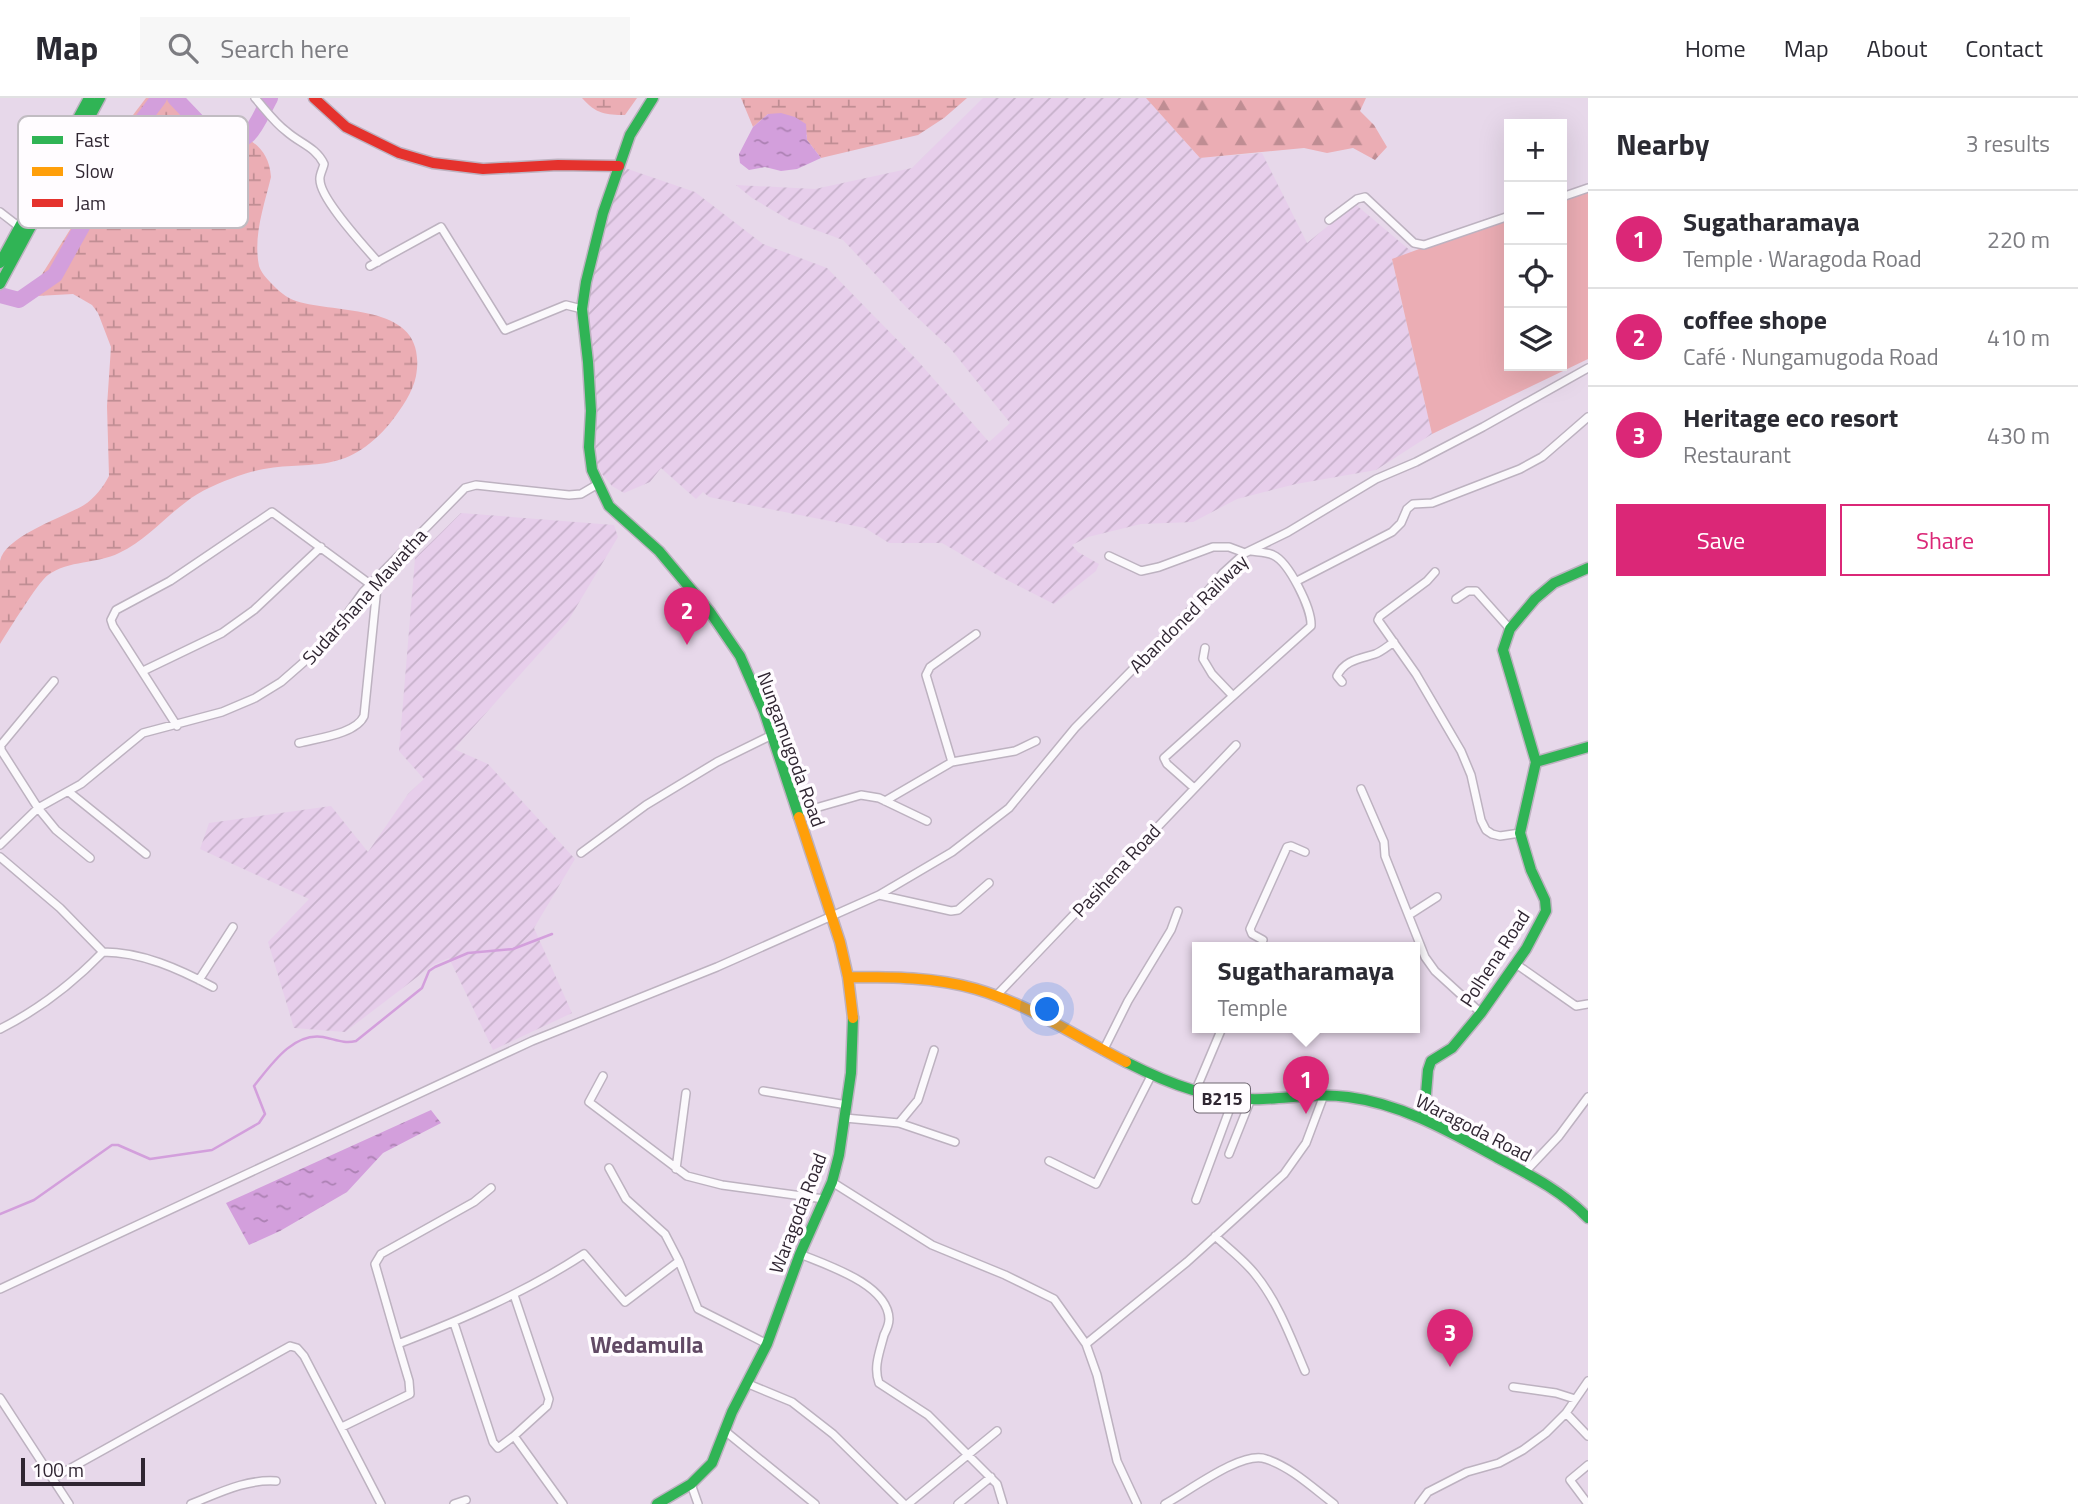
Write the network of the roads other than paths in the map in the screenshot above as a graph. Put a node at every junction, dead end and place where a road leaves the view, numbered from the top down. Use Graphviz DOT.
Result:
graph roads {
  1 [pos="89,98"];
  2 [pos="100,98"];
  3 [pos="255,98"];
  4 [pos="314,98"];
  5 [pos="653,98"];
  6 [pos="80,116"];
  7 [pos="89,116"];
  8 [pos="619,166"];
  9 [pos="1588,188"];
  10 [pos="1567,195"];
  11 [pos="0,212"];
  12 [pos="1504,218"];
  13 [pos="1329,220"];
  14 [pos="18,225"];
  15 [pos="23,229"];
  16 [pos="0,263"];
  17 [pos="1,282"];
  18 [pos="582,309"];
  19 [pos="1588,368"];
  20 [pos="1588,418"];
  21 [pos="598,484"];
  22 [pos="321,547"];
  23 [pos="1248,552"];
  24 [pos="1109,556"];
  25 [pos="1588,568"];
  26 [pos="1435,572"];
  27 [pos="379,577"];
  28 [pos="1297,581"];
  29 [pos="370,584"];
  30 [pos="1456,598"];
  31 [pos="1510,629"];
  32 [pos="976,634"];
  33 [pos="1394,642"];
  34 [pos="1205,649"];
  35 [pos="143,671"];
  36 [pos="54,681"];
  37 [pos="1342,682"];
  38 [pos="1232,695"];
  39 [pos="177,726"];
  40 [pos="772,735"];
  41 [pos="1036,741"];
  42 [pos="299,743"];
  43 [pos="1236,745"];
  44 [pos="1588,747"];
  45 [pos="953,762"];
  46 [pos="1536,762"];
  47 [pos="1194,788"];
  48 [pos="1361,789"];
  49 [pos="69,792"];
  50 [pos="885,801"];
  51 [pos="38,808"];
  52 [pos="798,813"];
  53 [pos="927,821"];
  54 [pos="1520,833"];
  55 [pos="0,845"];
  56 [pos="1305,852"];
  57 [pos="581,853"];
  58 [pos="146,854"];
  59 [pos="0,857"];
  60 [pos="90,858"];
  61 [pos="989,883"];
  62 [pos="879,895"];
  63 [pos="1437,897"];
  64 [pos="1178,911"];
  65 [pos="831,914"];
  66 [pos="1409,915"];
  67 [pos="233,927"];
  68 [pos="1262,942"];
  69 [pos="1419,942"];
  70 [pos="1420,944"];
  71 [pos="103,953"];
  72 [pos="1516,964"];
  73 [pos="848,977"];
  74 [pos="199,980"];
  75 [pos="213,987"];
  76 [pos="996,996"];
  77 [pos="1588,1004"];
  78 [pos="1481,1013"];
  79 [pos="0,1029"];
  80 [pos="1220,1033"];
  81 [pos="934,1050"];
  82 [pos="1104,1051"];
  83 [pos="603,1076"];
  84 [pos="1151,1076"];
  85 [pos="763,1091"];
  86 [pos="1195,1092"];
  87 [pos="686,1093"];
  88 [pos="1324,1094"];
  89 [pos="1588,1097"];
  90 [pos="1251,1099"];
  91 [pos="1233,1100"];
  92 [pos="847,1105"];
  93 [pos="845,1118"];
  94 [pos="1424,1118"];
  95 [pos="899,1123"];
  96 [pos="956,1142"];
  97 [pos="1229,1154"];
  98 [pos="1049,1161"];
  99 [pos="609,1168"];
  100 [pos="676,1169"];
  101 [pos="1525,1172"];
  102 [pos="832,1182"];
  103 [pos="491,1188"];
  104 [pos="824,1199"];
  105 [pos="1196,1200"];
  106 [pos="1588,1219"];
  107 [pos="1216,1236"];
  108 [pos="800,1254"];
  109 [pos="679,1261"];
  110 [pos="0,1289"];
  111 [pos="513,1295"];
  112 [pos="454,1323"];
  113 [pos="398,1344"];
  114 [pos="1086,1344"];
  115 [pos="767,1345"];
  116 [pos="1305,1371"];
  117 [pos="1588,1381"];
  118 [pos="746,1383"];
  119 [pos="1513,1387"];
  120 [pos="0,1398"];
  121 [pos="1575,1399"];
  122 [pos="1566,1413"];
  123 [pos="342,1427"];
  124 [pos="725,1431"];
  125 [pos="997,1431"];
  126 [pos="514,1436"];
  127 [pos="1588,1436"];
  128 [pos="969,1455"];
  129 [pos="1588,1465"];
  130 [pos="990,1477"];
  131 [pos="53,1478"];
  132 [pos="276,1481"];
  133 [pos="691,1484"];
  134 [pos="466,1500"];
  135 [pos="1588,1503"];
  136 [pos="69,1504"];
  137 [pos="191,1504"];
  138 [pos="381,1504"];
  139 [pos="454,1504"];
  140 [pos="563,1504"];
  141 [pos="657,1504"];
  142 [pos="698,1504"];
  143 [pos="814,1504"];
  144 [pos="906,1504"];
  145 [pos="958,1504"];
  146 [pos="1003,1504"];
  147 [pos="1137,1504"];
  148 [pos="1165,1504"];
  149 [pos="1334,1504"];
  150 [pos="1419,1504"];
  1 -- 6 [label="main road"];
  2 -- 7 [label="main road"];
  3 -- 18 [label="street"];
  4 -- 8 [label="main road"];
  5 -- 8 [label="main road, Nungamugoda Road"];
  8 -- 18 [label="main road, Nungamugoda Road"];
  9 -- 10 [label="street"];
  11 -- 14 [label="street"];
  12 -- 13 [label="street"];
  15 -- 16 [label="main road"];
  15 -- 17 [label="main road"];
  18 -- 21 [label="main road, Nungamugoda Road"];
  19 -- 23 [label="street, Abandoned Railway"];
  20 -- 28 [label="street"];
  21 -- 27 [label="street, Sudarshana Mawatha"];
  21 -- 40 [label="main road, Nungamugoda Road"];
  22 -- 29 [label="street"];
  22 -- 35 [label="street"];
  22 -- 35 [label="street"];
  23 -- 24 [label="street"];
  23 -- 28 [label="street"];
  23 -- 62 [label="street, Abandoned Railway"];
  25 -- 31 [label="main road"];
  26 -- 33 [label="street"];
  27 -- 29 [label="street, Sudarshana Mawatha"];
  27 -- 42 [label="street"];
  28 -- 38 [label="street"];
  29 -- 39 [label="street, Sudarshana Mawatha"];
  30 -- 31 [label="street"];
  31 -- 46 [label="main road, Polhena Road"];
  32 -- 45 [label="street"];
  33 -- 37 [label="street"];
  33 -- 54 [label="street"];
  34 -- 38 [label="street"];
  35 -- 39 [label="street"];
  36 -- 51 [label="street"];
  38 -- 47 [label="street"];
  39 -- 49 [label="street, Sudarshana Mawatha"];
  40 -- 52 [label="main road, Nungamugoda Road"];
  40 -- 57 [label="street"];
  41 -- 45 [label="street"];
  43 -- 47 [label="street, Pasihena Road"];
  44 -- 46 [label="main road"];
  45 -- 50 [label="street"];
  46 -- 54 [label="main road, Polhena Road"];
  47 -- 76 [label="street, Pasihena Road"];
  48 -- 66 [label="street"];
  49 -- 51 [label="street, Sudarshana Mawatha"];
  49 -- 58 [label="street"];
  50 -- 52 [label="street"];
  50 -- 53 [label="street"];
  51 -- 55 [label="street, Sudarshana Mawatha"];
  51 -- 60 [label="street"];
  52 -- 65 [label="main road, Nungamugoda Road"];
  54 -- 72 [label="main road, Polhena Road"];
  56 -- 68 [label="street"];
  59 -- 71 [label="street"];
  61 -- 62 [label="street"];
  62 -- 65 [label="street, Abandoned Railway"];
  63 -- 66 [label="street"];
  64 -- 82 [label="street"];
  65 -- 73 [label="main road, Nungamugoda Road"];
  65 -- 110 [label="street, Abandoned Railway"];
  66 -- 69 [label="street"];
  67 -- 74 [label="street"];
  70 -- 78 [label="street"];
  71 -- 74 [label="street"];
  71 -- 79 [label="street"];
  72 -- 77 [label="street"];
  72 -- 78 [label="main road, Polhena Road"];
  73 -- 76 [label="main road, Waragoda Road / B215"];
  73 -- 92 [label="main road, Waragoda Road"];
  74 -- 75 [label="street"];
  76 -- 82 [label="main road, Waragoda Road / B215"];
  78 -- 94 [label="main road, Polhena Road"];
  80 -- 86 [label="street"];
  81 -- 95 [label="street"];
  82 -- 84 [label="main road, Waragoda Road / B215"];
  83 -- 100 [label="street"];
  84 -- 86 [label="main road, Waragoda Road / B215"];
  84 -- 98 [label="street"];
  85 -- 92 [label="street"];
  86 -- 91 [label="main road, Waragoda Road / B215"];
  87 -- 100 [label="street"];
  88 -- 90 [label="main road, Waragoda Road / B215"];
  88 -- 94 [label="main road, Waragoda Road / B215"];
  88 -- 107 [label="street"];
  89 -- 101 [label="street"];
  90 -- 91 [label="main road, Waragoda Road / B215"];
  90 -- 97 [label="street"];
  91 -- 105 [label="street"];
  92 -- 93 [label="main road, Waragoda Road"];
  93 -- 95 [label="street"];
  93 -- 102 [label="main road, Waragoda Road"];
  94 -- 101 [label="main road, Waragoda Road / B215"];
  95 -- 96 [label="street"];
  99 -- 109 [label="street"];
  100 -- 104 [label="street"];
  101 -- 106 [label="main road, Waragoda Road / B215"];
  102 -- 104 [label="main road, Waragoda Road"];
  102 -- 114 [label="street"];
  103 -- 113 [label="street"];
  104 -- 108 [label="main road, Waragoda Road"];
  107 -- 114 [label="street"];
  107 -- 116 [label="street"];
  108 -- 115 [label="main road, Waragoda Road"];
  108 -- 128 [label="street"];
  109 -- 111 [label="street"];
  109 -- 115 [label="street"];
  111 -- 112 [label="street"];
  111 -- 126 [label="street"];
  112 -- 113 [label="street"];
  112 -- 126 [label="street"];
  113 -- 123 [label="street"];
  114 -- 147 [label="street"];
  115 -- 118 [label="main road, Waragoda Road"];
  117 -- 121 [label="street"];
  118 -- 124 [label="main road, Waragoda Road"];
  118 -- 144 [label="street"];
  119 -- 121 [label="street"];
  120 -- 131 [label="street"];
  121 -- 122 [label="street"];
  122 -- 127 [label="street"];
  122 -- 150 [label="street"];
  123 -- 131 [label="street"];
  123 -- 138 [label="street"];
  124 -- 133 [label="main road, Waragoda Road"];
  124 -- 143 [label="street"];
  125 -- 128 [label="street"];
  126 -- 140 [label="street"];
  128 -- 130 [label="street"];
  128 -- 144 [label="street"];
  129 -- 135 [label="street"];
  130 -- 145 [label="street"];
  130 -- 146 [label="street"];
  131 -- 136 [label="street"];
  132 -- 137 [label="street"];
  133 -- 141 [label="main road, Waragoda Road"];
  133 -- 142 [label="street"];
  134 -- 139 [label="street"];
  148 -- 149 [label="street"];
}
